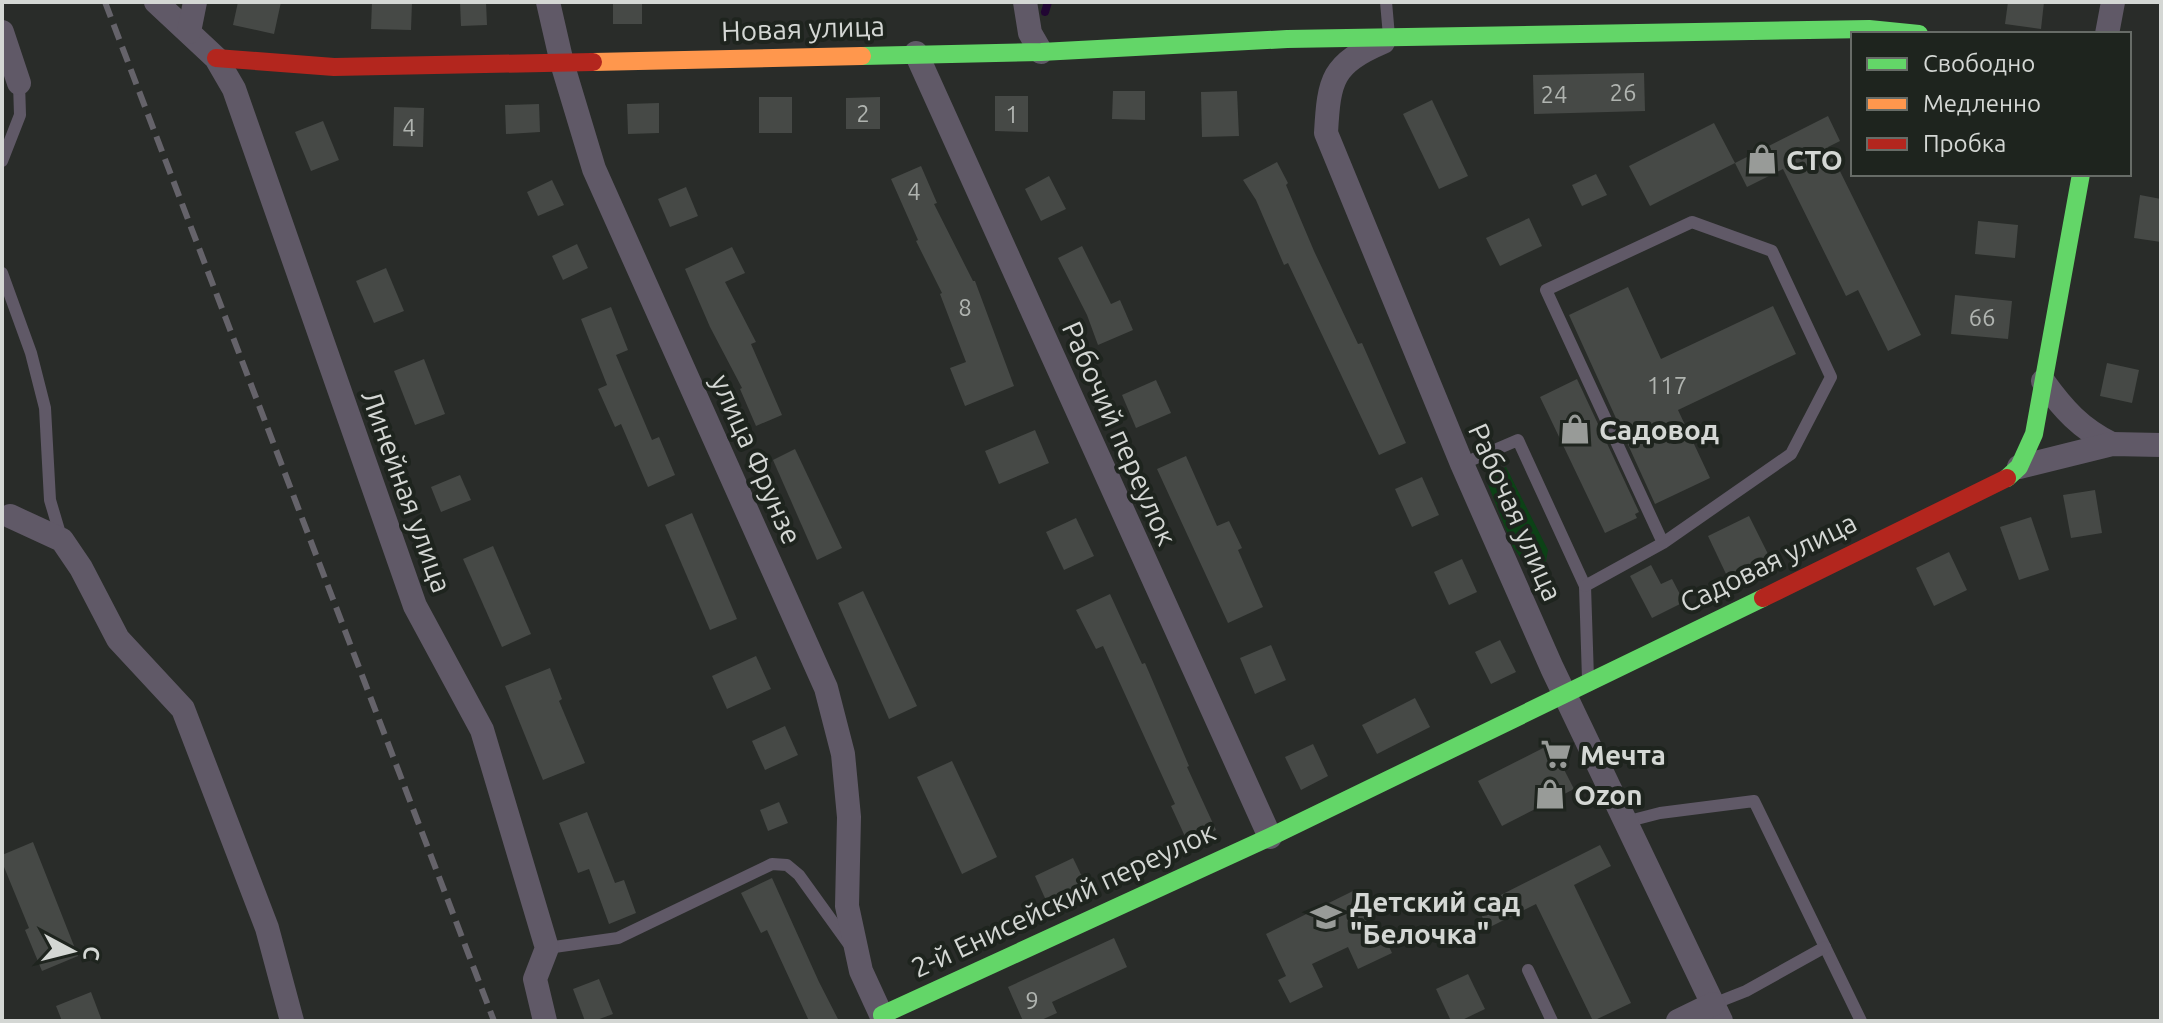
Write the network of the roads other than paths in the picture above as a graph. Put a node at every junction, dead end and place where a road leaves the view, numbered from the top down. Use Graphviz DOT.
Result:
graph roads {
  1 [pos="156,2"];
  2 [pos="195,2"];
  3 [pos="548,2"];
  4 [pos="1025,2"];
  5 [pos="1386,2"];
  6 [pos="2113,2"];
  7 [pos="2,32"];
  8 [pos="189,32"];
  9 [pos="1899,32"];
  10 [pos="2107,32"];
  11 [pos="1389,40"];
  12 [pos="1041,52"];
  13 [pos="916,53"];
  14 [pos="216,58"];
  15 [pos="562,63"];
  16 [pos="19,83"];
  17 [pos="2,161"];
  18 [pos="2081,176"];
  19 [pos="2,273"];
  20 [pos="2043,381"];
  21 [pos="2112,444"];
  22 [pos="2161,445"];
  23 [pos="1462,464"];
  24 [pos="2019,467"];
  25 [pos="6,514"];
  26 [pos="62,540"];
  27 [pos="1663,543"];
  28 [pos="1585,586"];
  29 [pos="1588,682"];
  30 [pos="1564,695"];
  31 [pos="1625,822"];
  32 [pos="1270,837"];
  33 [pos="1825,947"];
  34 [pos="547,948"];
  35 [pos="855,952"];
  36 [pos="1528,970"];
  37 [pos="1717,1012"];
  38 [pos="883,1018"];
  39 [pos="292,1021"];
  40 [pos="545,1021"];
  41 [pos="1552,1021"];
  42 [pos="1678,1021"];
  43 [pos="1861,1021"];
  1 -- 8 [label="street, Линейная улица"];
  2 -- 8 [label="street"];
  3 -- 15 [label="street, улица Фрунзе"];
  4 -- 12 [label="street"];
  5 -- 11 [label="lane"];
  6 -- 10 [label="street"];
  7 -- 16 [label="street"];
  8 -- 14 [label="street, Линейная улица"];
  9 -- 11 [label="street, Новая улица"];
  11 -- 12 [label="street, Новая улица"];
  11 -- 23 [label="street, Рабочая улица"];
  12 -- 13 [label="street, Новая улица"];
  13 -- 15 [label="street, Новая улица"];
  13 -- 32 [label="street, Рабочий переулок"];
  14 -- 15 [label="street, Новая улица"];
  14 -- 34 [label="street, Линейная улица"];
  15 -- 35 [label="street, улица Фрунзе"];
  16 -- 17 [label="lane"];
  18 -- 20 [label="street"];
  19 -- 26 [label="lane"];
  20 -- 21 [label="street"];
  20 -- 24 [label="street"];
  21 -- 22 [label="street"];
  21 -- 24 [label="street"];
  23 -- 28 [label="lane"];
  23 -- 30 [label="street, Рабочая улица"];
  24 -- 29 [label="street, Садовая улица"];
  25 -- 26 [label="street"];
  26 -- 39 [label="street"];
  27 -- 27 [label="lane"];
  27 -- 28 [label="lane"];
  28 -- 29 [label="lane"];
  29 -- 30 [label="street, Садовая улица"];
  30 -- 31 [label="street, Рабочая улица"];
  30 -- 32 [label="street, Садовая улица"];
  31 -- 33 [label="lane"];
  31 -- 37 [label="street, Рабочая улица"];
  32 -- 38 [label="street, 2-й Енисейский переулок"];
  33 -- 37 [label="lane"];
  33 -- 43 [label="lane"];
  34 -- 35 [label="lane"];
  34 -- 40 [label="street"];
  35 -- 38 [label="street, улица Фрунзе"];
  36 -- 41 [label="lane"];
  37 -- 42 [label="street"];
}
